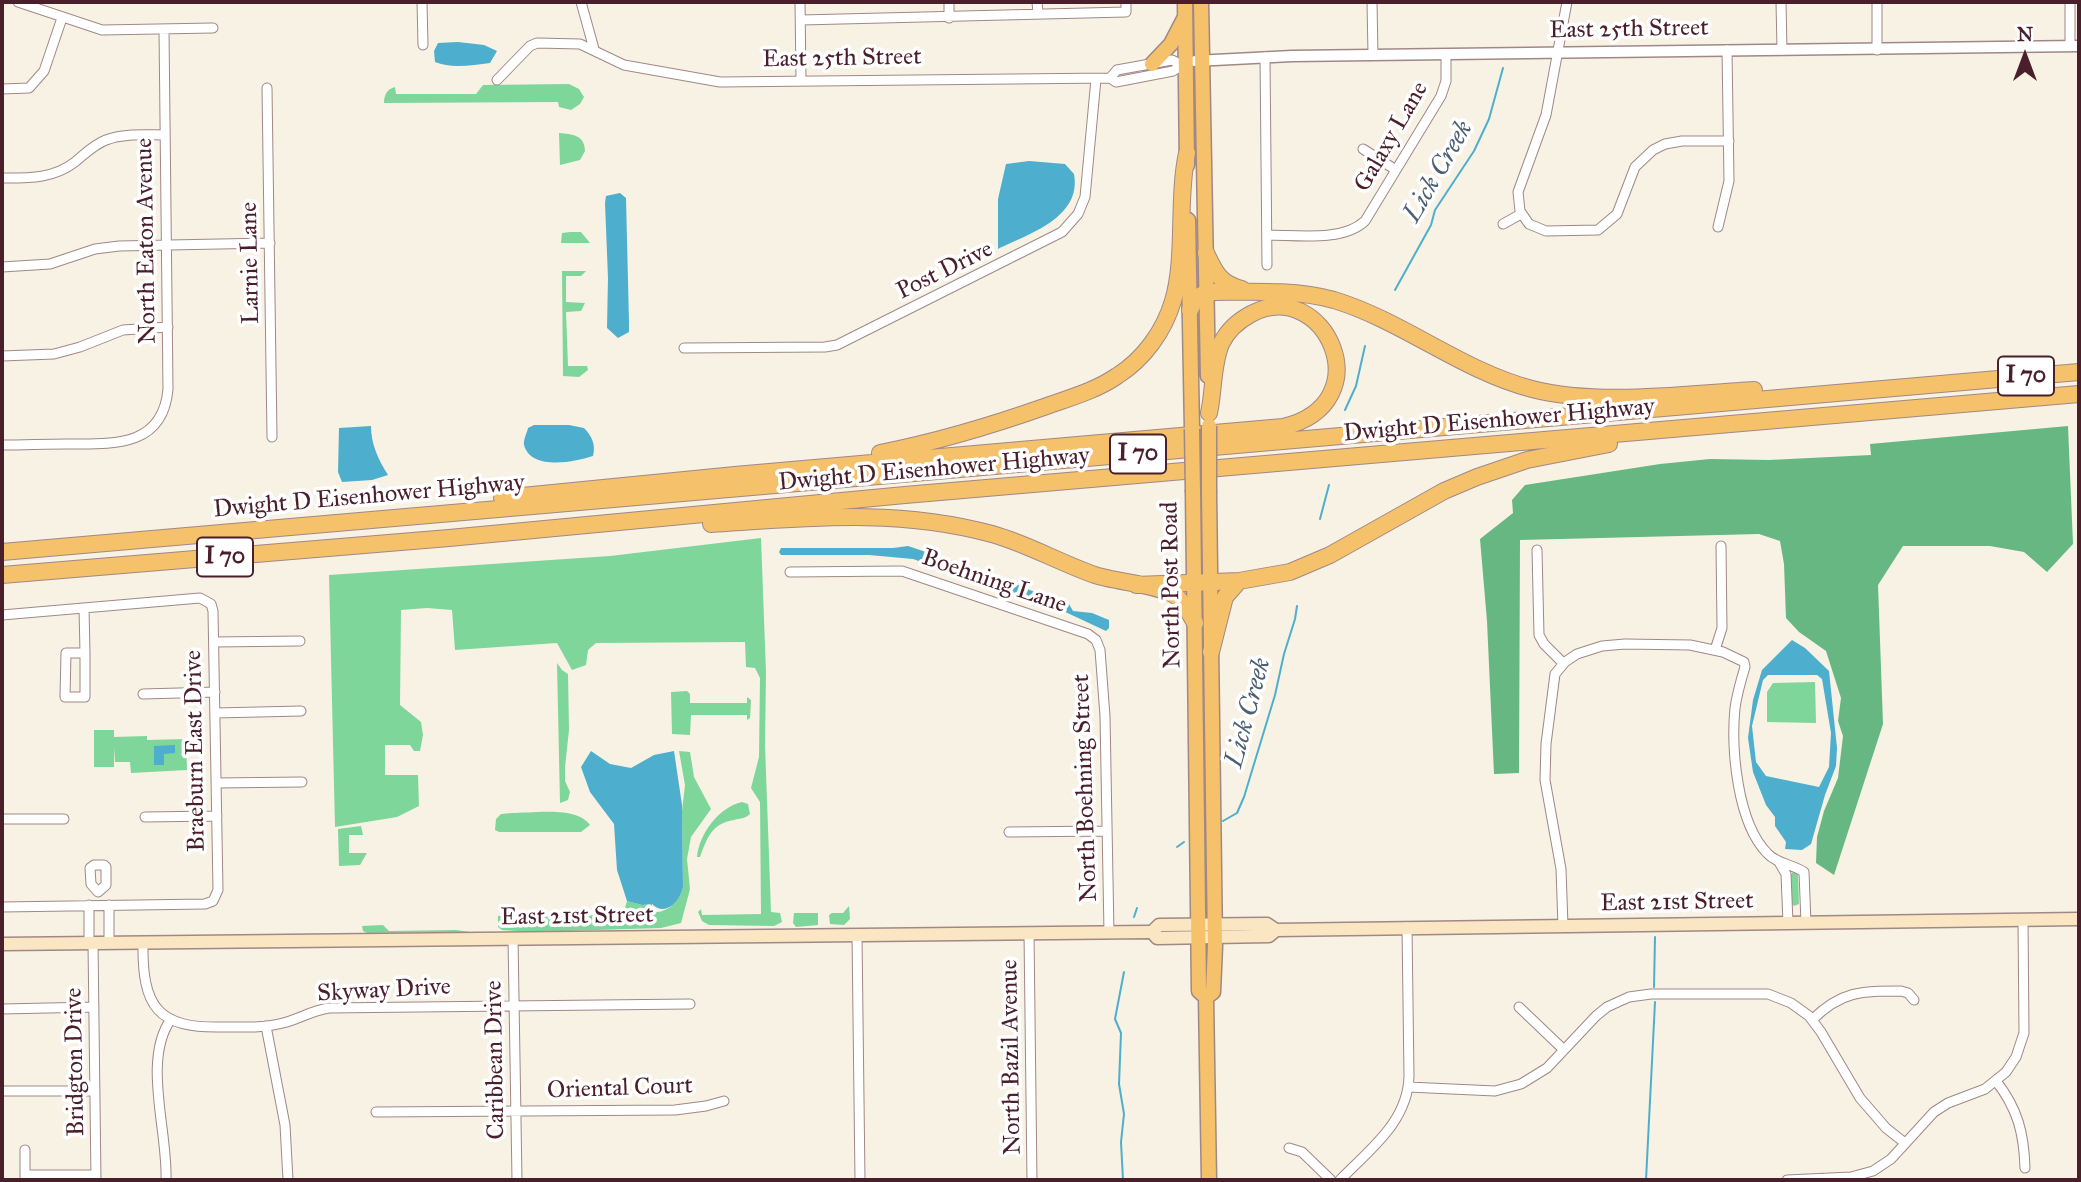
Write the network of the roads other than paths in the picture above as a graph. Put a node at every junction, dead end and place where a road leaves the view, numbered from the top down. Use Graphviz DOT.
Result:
graph roads {
  1 [pos="18,2"];
  2 [pos="422,2"];
  3 [pos="581,2"];
  4 [pos="800,2"];
  5 [pos="949,2"];
  6 [pos="1037,2"];
  7 [pos="1126,2"];
  8 [pos="1185,2"];
  9 [pos="1201,2"];
  10 [pos="1372,2"];
  11 [pos="1567,2"];
  12 [pos="1781,2"];
  13 [pos="1877,2"];
  14 [pos="2070,2"];
  15 [pos="1038,13"];
  16 [pos="62,18"];
  17 [pos="949,18"];
  18 [pos="1185,18"];
  19 [pos="801,20"];
  20 [pos="213,29"];
  21 [pos="164,30"];
  22 [pos="423,45"];
  23 [pos="2075,46"];
  24 [pos="594,49"];
  25 [pos="1727,50"];
  26 [pos="1782,50"];
  27 [pos="1877,50"];
  28 [pos="1558,52"];
  29 [pos="1446,54"];
  30 [pos="1373,55"];
  31 [pos="1265,57"];
  32 [pos="1202,60"];
  33 [pos="1183,63"];
  34 [pos="1152,64"];
  35 [pos="1110,78"];
  36 [pos="1096,79"];
  37 [pos="497,80"];
  38 [pos="801,80"];
  39 [pos="267,88"];
  40 [pos="2,89"];
  41 [pos="165,135"];
  42 [pos="1729,141"];
  43 [pos="1363,149"];
  44 [pos="1187,153"];
  45 [pos="1396,170"];
  46 [pos="2,178"];
  47 [pos="1519,209"];
  48 [pos="1503,225"];
  49 [pos="1718,227"];
  50 [pos="1268,235"];
  51 [pos="270,243"];
  52 [pos="166,245"];
  53 [pos="1206,253"];
  54 [pos="1267,265"];
  55 [pos="2,267"];
  56 [pos="1207,292"];
  57 [pos="1258,292"];
  58 [pos="1190,310"];
  59 [pos="167,327"];
  60 [pos="684,348"];
  61 [pos="2,356"];
  62 [pos="2079,372"];
  63 [pos="1973,380"];
  64 [pos="2079,394"];
  65 [pos="1905,409"];
  66 [pos="1209,420"];
  67 [pos="272,437"];
  68 [pos="2,445"];
  69 [pos="735,475"];
  70 [pos="302,526"];
  71 [pos="449,538"];
  72 [pos="1721,546"];
  73 [pos="1537,550"];
  74 [pos="2,552"];
  75 [pos="790,572"];
  76 [pos="2,575"];
  77 [pos="1202,581"];
  78 [pos="1239,581"];
  79 [pos="1136,585"];
  80 [pos="84,608"];
  81 [pos="2,615"];
  82 [pos="1195,623"];
  83 [pos="300,641"];
  84 [pos="214,642"];
  85 [pos="1098,642"];
  86 [pos="1715,650"];
  87 [pos="1211,652"];
  88 [pos="85,653"];
  89 [pos="1563,663"];
  90 [pos="215,692"];
  91 [pos="143,694"];
  92 [pos="301,711"];
  93 [pos="216,713"];
  94 [pos="302,782"];
  95 [pos="216,783"];
  96 [pos="217,816"];
  97 [pos="145,817"];
  98 [pos="64,818"];
  99 [pos="2,819"];
  100 [pos="1107,831"];
  101 [pos="1009,832"];
  102 [pos="1214,853"];
  103 [pos="1196,856"];
  104 [pos="1779,862"];
  105 [pos="98,892"];
  106 [pos="99,905"];
  107 [pos="2,907"];
  108 [pos="2079,919"];
  109 [pos="2023,920"];
  110 [pos="1788,923"];
  111 [pos="1806,923"];
  112 [pos="1563,926"];
  113 [pos="1407,927"];
  114 [pos="1199,931"];
  115 [pos="1215,931"];
  116 [pos="1029,933"];
  117 [pos="1109,933"];
  118 [pos="857,935"];
  119 [pos="513,939"];
  120 [pos="143,942"];
  121 [pos="91,943"];
  122 [pos="109,943"];
  123 [pos="2,944"];
  124 [pos="1206,997"];
  125 [pos="1914,1000"];
  126 [pos="690,1004"];
  127 [pos="514,1006"];
  128 [pos="94,1007"];
  129 [pos="1518,1007"];
  130 [pos="2,1009"];
  131 [pos="171,1019"];
  132 [pos="1812,1020"];
  133 [pos="266,1027"];
  134 [pos="1564,1050"];
  135 [pos="1997,1081"];
  136 [pos="1408,1087"];
  137 [pos="2,1091"];
  138 [pos="95,1091"];
  139 [pos="724,1101"];
  140 [pos="516,1111"];
  141 [pos="376,1112"];
  142 [pos="1905,1143"];
  143 [pos="1289,1147"];
  144 [pos="25,1150"];
  145 [pos="2025,1168"];
  146 [pos="25,1178"];
  147 [pos="96,1178"];
  148 [pos="166,1180"];
  149 [pos="288,1180"];
  150 [pos="517,1180"];
  151 [pos="860,1180"];
  152 [pos="1032,1180"];
  153 [pos="1209,1180"];
  154 [pos="1331,1180"];
  155 [pos="1340,1180"];
  156 [pos="1787,1180"];
  1 -- 16 [label="street"];
  2 -- 22 [label="street"];
  3 -- 24 [label="street"];
  4 -- 19 [label="street"];
  5 -- 17 [label="street"];
  6 -- 15 [label="street"];
  7 -- 15 [label="street"];
  8 -- 18 [label="main road, North Post Road"];
  9 -- 32 [label="main road, North Post Road"];
  10 -- 30 [label="street"];
  11 -- 28 [label="street"];
  12 -- 26 [label="street"];
  13 -- 27 [label="street"];
  14 -- 23 [label="street"];
  15 -- 17 [label="street"];
  16 -- 21 [label="street"];
  16 -- 40 [label="street"];
  17 -- 19 [label="street"];
  18 -- 33 [label="main road, North Post Road"];
  18 -- 34 [label="main road"];
  19 -- 38 [label="street"];
  20 -- 21 [label="street"];
  21 -- 41 [label="street, North Eaton Avenue"];
  23 -- 27 [label="street, East 25th Street"];
  24 -- 37 [label="street, East 25th Street"];
  24 -- 38 [label="street, East 25th Street"];
  25 -- 26 [label="street, East 25th Street"];
  25 -- 28 [label="street, East 25th Street"];
  25 -- 42 [label="street"];
  26 -- 27 [label="street, East 25th Street"];
  28 -- 29 [label="street, East 25th Street"];
  28 -- 47 [label="street"];
  29 -- 30 [label="street, East 25th Street"];
  29 -- 45 [label="street, Galaxy Lane"];
  30 -- 31 [label="street, East 25th Street"];
  31 -- 32 [label="street, East 25th Street"];
  31 -- 50 [label="street"];
  32 -- 33 [label="street, East 25th Street"];
  32 -- 53 [label="main road, North Post Road"];
  33 -- 34 [label="street, East 25th Street"];
  33 -- 35 [label="street, East 25th Street"];
  33 -- 44 [label="main road, North Post Road"];
  34 -- 35 [label="street, East 25th Street"];
  35 -- 36 [label="street, East 25th Street"];
  36 -- 38 [label="street, East 25th Street"];
  36 -- 60 [label="street, Post Drive"];
  39 -- 51 [label="street, Larnie Lane"];
  41 -- 46 [label="street"];
  41 -- 52 [label="street, North Eaton Avenue"];
  42 -- 47 [label="street"];
  42 -- 49 [label="street"];
  43 -- 45 [label="street"];
  44 -- 58 [label="main road, North Post Road"];
  44 -- 69 [label="highway"];
  45 -- 50 [label="street, Galaxy Lane"];
  47 -- 48 [label="street"];
  50 -- 54 [label="street"];
  51 -- 52 [label="street"];
  51 -- 67 [label="street, Larnie Lane"];
  52 -- 55 [label="street"];
  52 -- 59 [label="street, North Eaton Avenue"];
  53 -- 56 [label="main road, North Post Road"];
  53 -- 57 [label="highway"];
  56 -- 57 [label="highway"];
  56 -- 58 [label="highway"];
  56 -- 66 [label="main road, North Post Road"];
  57 -- 63 [label="highway"];
  58 -- 77 [label="main road, North Post Road, bridge"];
  59 -- 61 [label="street"];
  59 -- 68 [label="street, North Eaton Avenue"];
  62 -- 63 [label="highway, Dwight D Eisenhower Highway / I 70"];
  63 -- 70 [label="highway, Dwight D Eisenhower Highway / I 70"];
  64 -- 65 [label="highway, Dwight D Eisenhower Highway / I 70"];
  65 -- 71 [label="highway, Dwight D Eisenhower Highway / I 70"];
  65 -- 78 [label="highway"];
  66 -- 69 [label="highway"];
  66 -- 77 [label="main road, North Post Road, bridge"];
  69 -- 70 [label="highway"];
  70 -- 74 [label="highway, Dwight D Eisenhower Highway / I 70"];
  71 -- 76 [label="highway, Dwight D Eisenhower Highway / I 70"];
  71 -- 79 [label="highway"];
  72 -- 86 [label="street"];
  73 -- 89 [label="street"];
  75 -- 85 [label="street, Boehning Lane"];
  77 -- 78 [label="highway"];
  77 -- 79 [label="highway"];
  77 -- 82 [label="main road, North Post Road"];
  77 -- 87 [label="main road, North Post Road"];
  78 -- 87 [label="highway"];
  79 -- 82 [label="highway"];
  80 -- 81 [label="street"];
  80 -- 84 [label="street, Braeburn East Drive"];
  80 -- 88 [label="street"];
  82 -- 103 [label="main road, North Post Road"];
  83 -- 84 [label="street"];
  84 -- 90 [label="street, Braeburn East Drive"];
  85 -- 100 [label="street, North Boehning Street"];
  86 -- 89 [label="street"];
  86 -- 104 [label="street"];
  87 -- 102 [label="main road, North Post Road"];
  88 -- 88 [label="street"];
  89 -- 112 [label="street"];
  90 -- 91 [label="street"];
  90 -- 93 [label="street, Braeburn East Drive"];
  92 -- 93 [label="street"];
  93 -- 95 [label="street, Braeburn East Drive"];
  94 -- 95 [label="street"];
  95 -- 96 [label="street, Braeburn East Drive"];
  96 -- 97 [label="street"];
  96 -- 106 [label="street, Braeburn East Drive"];
  98 -- 99 [label="street"];
  100 -- 101 [label="street"];
  100 -- 117 [label="street, North Boehning Street"];
  102 -- 103 [label="main road"];
  102 -- 115 [label="main road, North Post Road"];
  103 -- 114 [label="main road, North Post Road"];
  104 -- 110 [label="street"];
  104 -- 111 [label="street"];
  105 -- 106 [label="street"];
  106 -- 107 [label="street"];
  106 -- 121 [label="street, Bridgton Drive"];
  106 -- 122 [label="street"];
  108 -- 109 [label="main road, East 21st Street"];
  109 -- 111 [label="main road, East 21st Street"];
  109 -- 135 [label="street"];
  110 -- 111 [label="main road, East 21st Street"];
  110 -- 112 [label="main road, East 21st Street"];
  112 -- 113 [label="main road, East 21st Street"];
  113 -- 115 [label="main road, East 21st Street"];
  113 -- 136 [label="street"];
  114 -- 115 [label="main road, East 21st Street"];
  114 -- 117 [label="main road, East 21st Street"];
  114 -- 124 [label="main road, North Post Road"];
  115 -- 124 [label="main road, North Post Road"];
  116 -- 117 [label="main road, East 21st Street"];
  116 -- 118 [label="main road, East 21st Street"];
  116 -- 152 [label="street, North Bazil Avenue"];
  118 -- 119 [label="main road, East 21st Street"];
  118 -- 151 [label="street"];
  119 -- 120 [label="main road, East 21st Street"];
  119 -- 127 [label="street, Caribbean Drive"];
  120 -- 122 [label="main road, East 21st Street"];
  120 -- 131 [label="street"];
  121 -- 122 [label="main road, East 21st Street"];
  121 -- 123 [label="main road, East 21st Street"];
  121 -- 128 [label="street, Bridgton Drive"];
  124 -- 153 [label="main road, North Post Road"];
  125 -- 132 [label="street"];
  126 -- 127 [label="street, Skyway Drive"];
  127 -- 133 [label="street, Skyway Drive"];
  127 -- 140 [label="street, Caribbean Drive"];
  128 -- 130 [label="street"];
  128 -- 138 [label="street, Bridgton Drive"];
  129 -- 134 [label="street"];
  131 -- 133 [label="street, Skyway Drive"];
  131 -- 148 [label="street"];
  132 -- 134 [label="street"];
  132 -- 142 [label="street"];
  133 -- 149 [label="street"];
  134 -- 136 [label="street"];
  135 -- 142 [label="street"];
  135 -- 145 [label="street"];
  136 -- 155 [label="street"];
  137 -- 138 [label="street"];
  138 -- 147 [label="street, Bridgton Drive"];
  139 -- 140 [label="street, Oriental Court"];
  140 -- 141 [label="street, Oriental Court"];
  140 -- 150 [label="street, Caribbean Drive"];
  142 -- 156 [label="street"];
  143 -- 154 [label="street"];
  144 -- 146 [label="street"];
  146 -- 147 [label="street"];
}
